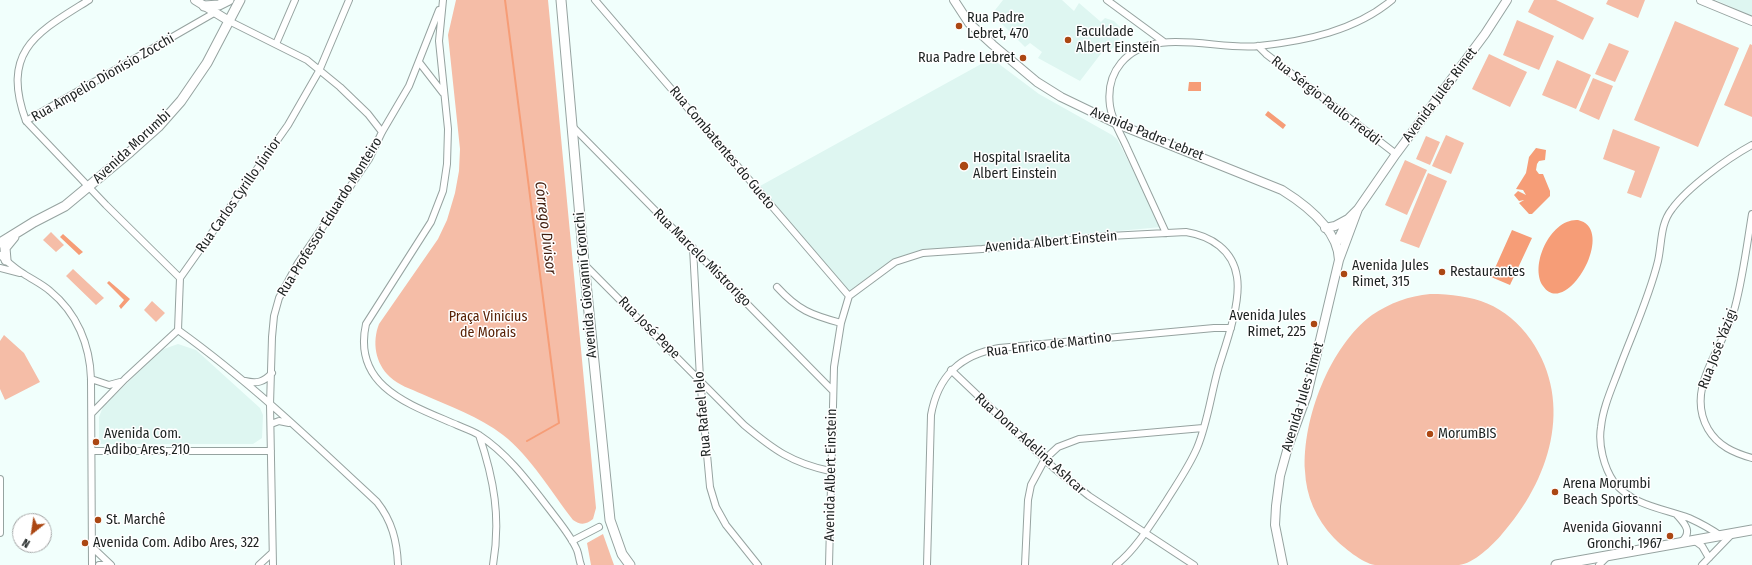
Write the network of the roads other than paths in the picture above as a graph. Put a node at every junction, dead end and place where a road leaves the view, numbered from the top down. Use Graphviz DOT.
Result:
graph roads {
  1 [pos="89,0"];
  2 [pos="195,0"];
  3 [pos="230,0"];
  4 [pos="240,0"];
  5 [pos="295,0"];
  6 [pos="349,0"];
  7 [pos="561,0"];
  8 [pos="595,0"];
  9 [pos="954,0"];
  10 [pos="1107,0"];
  11 [pos="1392,0"];
  12 [pos="1507,0"];
  13 [pos="1701,0"];
  14 [pos="442,1"];
  15 [pos="204,6"];
  16 [pos="214,13"];
  17 [pos="229,21"];
  18 [pos="1752,21"];
  19 [pos="1164,42"];
  20 [pos="22,44"];
  21 [pos="276,44"];
  22 [pos="1258,46"];
  23 [pos="419,62"];
  24 [pos="320,71"];
  25 [pos="12,89"];
  26 [pos="444,95"];
  27 [pos="26,121"];
  28 [pos="1115,123"];
  29 [pos="572,126"];
  30 [pos="382,132"];
  31 [pos="1752,145"];
  32 [pos="1396,154"];
  33 [pos="89,187"];
  34 [pos="1358,209"];
  35 [pos="1752,214"];
  36 [pos="1348,219"];
  37 [pos="24,227"];
  38 [pos="1325,228"];
  39 [pos="1166,233"];
  40 [pos="0,236"];
  41 [pos="0,243"];
  42 [pos="1336,244"];
  43 [pos="693,248"];
  44 [pos="3,258"];
  45 [pos="1339,260"];
  46 [pos="584,263"];
  47 [pos="0,268"];
  48 [pos="23,274"];
  49 [pos="180,278"];
  50 [pos="777,287"];
  51 [pos="849,296"];
  52 [pos="841,323"];
  53 [pos="1231,328"];
  54 [pos="178,330"];
  55 [pos="951,370"];
  56 [pos="272,373"];
  57 [pos="700,378"];
  58 [pos="91,379"];
  59 [pos="125,379"];
  60 [pos="243,381"];
  61 [pos="833,391"];
  62 [pos="270,405"];
  63 [pos="92,413"];
  64 [pos="271,424"];
  65 [pos="291,424"];
  66 [pos="1203,428"];
  67 [pos="479,434"];
  68 [pos="92,451"];
  69 [pos="271,451"];
  70 [pos="1752,458"];
  71 [pos="1045,459"];
  72 [pos="830,471"];
  73 [pos="0,479"];
  74 [pos="1677,515"];
  75 [pos="600,527"];
  76 [pos="1752,530"];
  77 [pos="0,533"];
  78 [pos="1144,534"];
  79 [pos="1732,534"];
  80 [pos="1721,536"];
  81 [pos="1695,540"];
  82 [pos="572,541"];
  83 [pos="1681,542"];
  84 [pos="92,547"];
  85 [pos="272,553"];
  86 [pos="1608,555"];
  87 [pos="1709,558"];
  88 [pos="92,565"];
  89 [pos="99,565"];
  90 [pos="110,565"];
  91 [pos="259,565"];
  92 [pos="273,565"];
  93 [pos="398,565"];
  94 [pos="493,565"];
  95 [pos="581,565"];
  96 [pos="630,565"];
  97 [pos="758,565"];
  98 [pos="829,565"];
  99 [pos="927,565"];
  100 [pos="1025,565"];
  101 [pos="1116,565"];
  102 [pos="1194,565"];
  103 [pos="1283,565"];
  104 [pos="1556,565"];
  105 [pos="1599,565"];
  106 [pos="1702,565"];
  1 -- 20 [label="street"];
  2 -- 15 [label="main road"];
  3 -- 15 [label="main road"];
  4 -- 17 [label="main road, Avenida Morumbi"];
  5 -- 21 [label="street"];
  6 -- 24 [label="street, Rua Carlos Cyrillo Júnior"];
  7 -- 29 [label="main road, Avenida Giovanni Gronchi"];
  8 -- 51 [label="street, Rua Combatentes do Gueto"];
  9 -- 28 [label="main road, Avenida Padre Lebret"];
  10 -- 19 [label="street"];
  11 -- 22 [label="street"];
  12 -- 32 [label="main road, Avenida Jules Rimet"];
  13 -- 18 [label="main road"];
  14 -- 23 [label="street, Rua Professor Eduardo Monteiro"];
  14 -- 26 [label="street"];
  15 -- 16 [label="main road"];
  16 -- 17 [label="main road"];
  16 -- 27 [label="street, Rua Ampelio Dionísio Zocchi"];
  17 -- 21 [label="street"];
  17 -- 33 [label="main road, Avenida Morumbi"];
  19 -- 22 [label="street"];
  19 -- 28 [label="street"];
  21 -- 24 [label="street"];
  22 -- 32 [label="street, Rua Sérgio Paulo Freddi"];
  23 -- 26 [label="street"];
  23 -- 30 [label="street, Rua Professor Eduardo Monteiro"];
  24 -- 30 [label="street"];
  24 -- 49 [label="street, Rua Carlos Cyrillo Júnior"];
  25 -- 27 [label="street"];
  26 -- 67 [label="street"];
  27 -- 33 [label="street, Rua Ampelio Dionísio Zocchi"];
  28 -- 38 [label="main road, Avenida Padre Lebret"];
  28 -- 39 [label="street"];
  29 -- 43 [label="street, Rua Marcelo Mistrorigo"];
  29 -- 46 [label="main road, Avenida Giovanni Gronchi"];
  30 -- 56 [label="street, Rua Professor Eduardo Monteiro"];
  31 -- 74 [label="street"];
  32 -- 34 [label="main road, Avenida Jules Rimet"];
  33 -- 37 [label="main road, Avenida Morumbi"];
  33 -- 49 [label="street, Rua Ampelio Dionísio Zocchi"];
  34 -- 36 [label="main road, Avenida Jules Rimet"];
  34 -- 45 [label="main road, Avenida Jules Rimet"];
  35 -- 70 [label="street, Rua José Yázigi"];
  36 -- 38 [label="main road"];
  36 -- 42 [label="main road, Avenida Jules Rimet"];
  37 -- 40 [label="main road, Avenida Morumbi"];
  37 -- 41 [label="main road, Avenida Morumbi"];
  37 -- 44 [label="main road"];
  38 -- 42 [label="main road, Avenida Padre Lebret"];
  39 -- 51 [label="street, Avenida Albert Einstein"];
  39 -- 53 [label="street, Avenida Albert Einstein"];
  42 -- 45 [label="main road, Avenida Padre Lebret"];
  43 -- 57 [label="street, Rua Rafael Ielo"];
  43 -- 61 [label="street, Rua Marcelo Mistrorigo"];
  44 -- 48 [label="street"];
  45 -- 103 [label="main road, Avenida Jules Rimet"];
  46 -- 57 [label="street, Rua José Pepe"];
  46 -- 96 [label="main road, Avenida Giovanni Gronchi"];
  47 -- 48 [label="street"];
  48 -- 58 [label="street"];
  49 -- 54 [label="street"];
  50 -- 52 [label="street"];
  51 -- 52 [label="street, Avenida Albert Einstein"];
  52 -- 61 [label="street, Avenida Albert Einstein"];
  53 -- 55 [label="street, Rua Enrico de Martino"];
  53 -- 66 [label="street, Avenida Albert Einstein"];
  54 -- 59 [label="street"];
  54 -- 60 [label="street"];
  55 -- 71 [label="street, Rua Dona Adelina Ashcar"];
  55 -- 99 [label="street, Rua Enrico de Martino"];
  56 -- 60 [label="street"];
  56 -- 62 [label="street, Rua Professor Eduardo Monteiro"];
  57 -- 72 [label="street, Rua José Pepe"];
  57 -- 97 [label="street, Rua Rafael Ielo"];
  58 -- 59 [label="street"];
  58 -- 63 [label="street"];
  59 -- 63 [label="street"];
  60 -- 62 [label="street"];
  61 -- 72 [label="street, Avenida Albert Einstein"];
  62 -- 64 [label="street, Rua Professor Eduardo Monteiro"];
  62 -- 65 [label="street"];
  63 -- 68 [label="street"];
  64 -- 65 [label="street"];
  64 -- 69 [label="street, Rua Professor Eduardo Monteiro"];
  65 -- 93 [label="street"];
  66 -- 71 [label="street"];
  66 -- 78 [label="street, Avenida Albert Einstein"];
  67 -- 82 [label="street"];
  67 -- 94 [label="street"];
  68 -- 69 [label="street"];
  68 -- 84 [label="street"];
  69 -- 85 [label="street, Rua Professor Eduardo Monteiro"];
  71 -- 78 [label="street, Rua Dona Adelina Ashcar"];
  71 -- 100 [label="street"];
  72 -- 98 [label="street, Avenida Albert Einstein"];
  73 -- 77 [label="street"];
  74 -- 80 [label="street"];
  74 -- 83 [label="street"];
  75 -- 82 [label="street"];
  76 -- 79 [label="main road"];
  78 -- 101 [label="street, Avenida Albert Einstein"];
  78 -- 102 [label="street, Rua Dona Adelina Ashcar"];
  79 -- 80 [label="main road"];
  79 -- 87 [label="street"];
  80 -- 81 [label="main road"];
  81 -- 83 [label="main road"];
  81 -- 87 [label="street"];
  82 -- 95 [label="street"];
  83 -- 86 [label="main road"];
  84 -- 88 [label="street"];
  84 -- 90 [label="street"];
  85 -- 91 [label="street"];
  85 -- 92 [label="street, Rua Professor Eduardo Monteiro"];
  86 -- 104 [label="main road"];
  86 -- 105 [label="street"];
  87 -- 106 [label="street"];
  89 -- 90 [label="street"];
}
